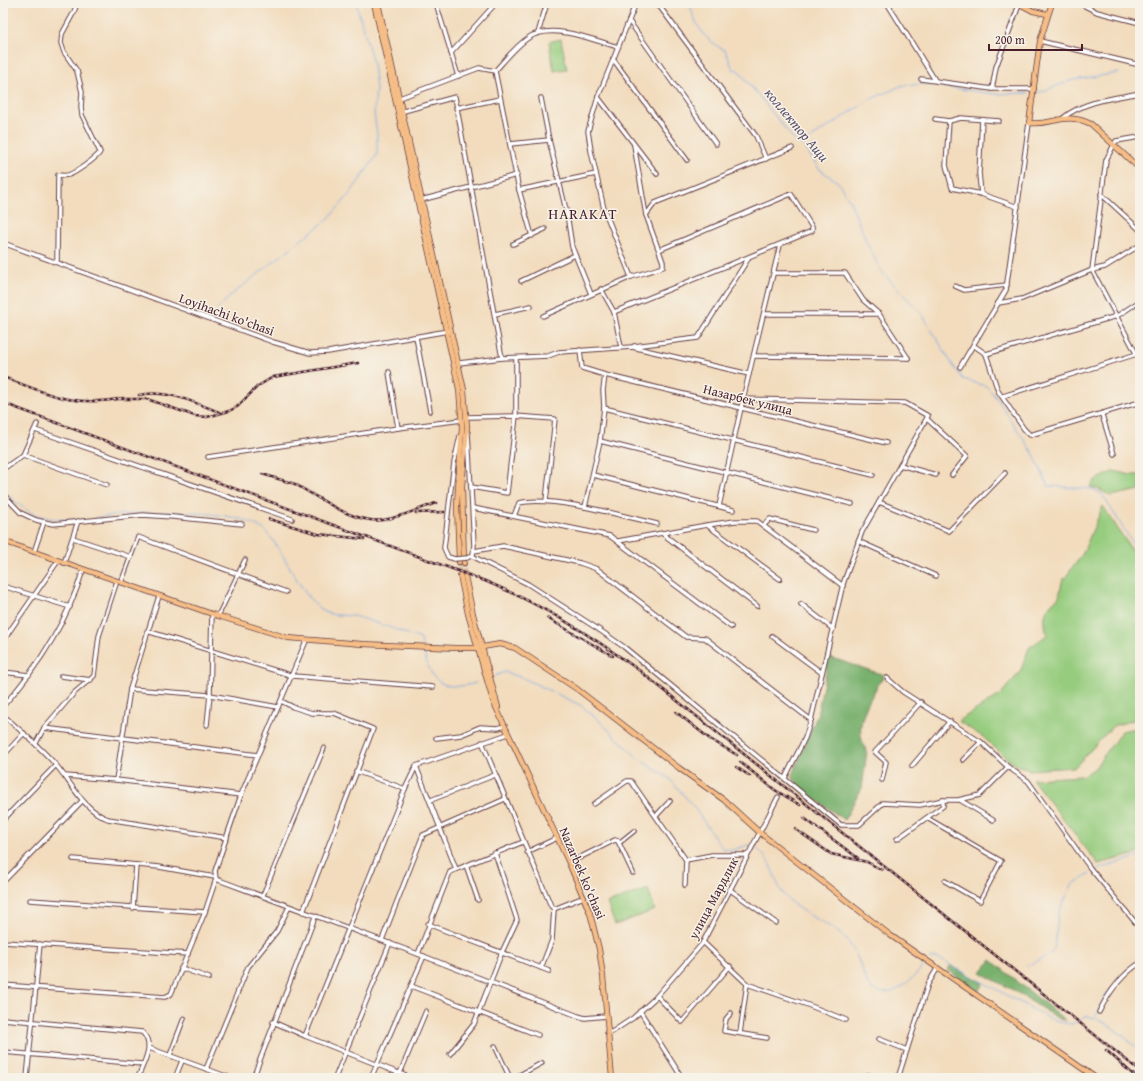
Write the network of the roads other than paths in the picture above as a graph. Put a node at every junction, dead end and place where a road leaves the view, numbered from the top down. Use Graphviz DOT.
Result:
graph roads {
  1 [pos="77,3"];
  2 [pos="374,3"];
  3 [pos="378,3"];
  4 [pos="436,3"];
  5 [pos="496,3"];
  6 [pos="546,3"];
  7 [pos="619,3"];
  8 [pos="636,3"];
  9 [pos="657,3"];
  10 [pos="1052,3"];
  11 [pos="1079,3"];
  12 [pos="889,4"];
  13 [pos="1018,4"];
  14 [pos="633,8"];
  15 [pos="1047,14"];
  16 [pos="628,21"];
  17 [pos="1140,23"];
  18 [pos="538,33"];
  19 [pos="1040,41"];
  20 [pos="618,47"];
  21 [pos="451,52"];
  22 [pos="613,59"];
  23 [pos="1140,64"];
  24 [pos="495,70"];
  25 [pos="458,76"];
  26 [pos="921,80"];
  27 [pos="935,80"];
  28 [pos="992,89"];
  29 [pos="1034,89"];
  30 [pos="1140,93"];
  31 [pos="598,97"];
  32 [pos="398,98"];
  33 [pos="541,98"];
  34 [pos="500,99"];
  35 [pos="456,108"];
  36 [pos="401,112"];
  37 [pos="1063,118"];
  38 [pos="935,119"];
  39 [pos="949,120"];
  40 [pos="982,120"];
  41 [pos="999,121"];
  42 [pos="1029,123"];
  43 [pos="1140,137"];
  44 [pos="549,140"];
  45 [pos="510,144"];
  46 [pos="634,144"];
  47 [pos="716,144"];
  48 [pos="1113,144"];
  49 [pos="792,148"];
  50 [pos="766,159"];
  51 [pos="687,160"];
  52 [pos="1140,169"];
  53 [pos="596,174"];
  54 [pos="657,174"];
  55 [pos="517,175"];
  56 [pos="558,180"];
  57 [pos="472,186"];
  58 [pos="519,190"];
  59 [pos="980,194"];
  60 [pos="1101,194"];
  61 [pos="421,200"];
  62 [pos="1018,207"];
  63 [pos="646,215"];
  64 [pos="545,229"];
  65 [pos="1140,230"];
  66 [pos="532,236"];
  67 [pos="3,243"];
  68 [pos="514,244"];
  69 [pos="780,245"];
  70 [pos="1140,245"];
  71 [pos="659,250"];
  72 [pos="575,255"];
  73 [pos="749,258"];
  74 [pos="56,261"];
  75 [pos="1092,270"];
  76 [pos="774,273"];
  77 [pos="631,277"];
  78 [pos="521,281"];
  79 [pos="955,286"];
  80 [pos="1007,286"];
  81 [pos="601,290"];
  82 [pos="591,294"];
  83 [pos="1140,300"];
  84 [pos="998,304"];
  85 [pos="531,306"];
  86 [pos="614,312"];
  87 [pos="495,314"];
  88 [pos="765,314"];
  89 [pos="879,314"];
  90 [pos="542,316"];
  91 [pos="1117,316"];
  92 [pos="449,331"];
  93 [pos="416,337"];
  94 [pos="973,345"];
  95 [pos="621,347"];
  96 [pos="632,347"];
  97 [pos="580,350"];
  98 [pos="986,354"];
  99 [pos="1138,354"];
  100 [pos="754,356"];
  101 [pos="502,358"];
  102 [pos="516,358"];
  103 [pos="459,363"];
  104 [pos="960,367"];
  105 [pos="389,372"];
  106 [pos="749,374"];
  107 [pos="606,375"];
  108 [pos="1003,396"];
  109 [pos="743,399"];
  110 [pos="1140,402"];
  111 [pos="604,408"];
  112 [pos="742,408"];
  113 [pos="430,411"];
  114 [pos="1102,415"];
  115 [pos="516,416"];
  116 [pos="467,417"];
  117 [pos="927,419"];
  118 [pos="462,420"];
  119 [pos="37,424"];
  120 [pos="464,427"];
  121 [pos="398,428"];
  122 [pos="35,430"];
  123 [pos="600,441"];
  124 [pos="734,441"];
  125 [pos="886,443"];
  126 [pos="1114,454"];
  127 [pos="23,455"];
  128 [pos="208,457"];
  129 [pos="900,465"];
  130 [pos="3,469"];
  131 [pos="727,473"];
  132 [pos="1005,473"];
  133 [pos="593,475"];
  134 [pos="873,475"];
  135 [pos="936,475"];
  136 [pos="952,475"];
  137 [pos="107,485"];
  138 [pos="471,487"];
  139 [pos="3,494"];
  140 [pos="546,501"];
  141 [pos="879,502"];
  142 [pos="852,504"];
  143 [pos="719,506"];
  144 [pos="584,507"];
  145 [pos="473,508"];
  146 [pos="733,510"];
  147 [pos="514,516"];
  148 [pos="292,519"];
  149 [pos="78,521"];
  150 [pos="44,522"];
  151 [pos="242,524"];
  152 [pos="657,524"];
  153 [pos="707,525"];
  154 [pos="764,525"];
  155 [pos="813,530"];
  156 [pos="663,534"];
  157 [pos="73,538"];
  158 [pos="3,541"];
  159 [pos="618,541"];
  160 [pos="858,541"];
  161 [pos="474,551"];
  162 [pos="34,552"];
  163 [pos="472,556"];
  164 [pos="131,558"];
  165 [pos="245,560"];
  166 [pos="58,561"];
  167 [pos="461,561"];
  168 [pos="64,563"];
  169 [pos="83,570"];
  170 [pos="238,574"];
  171 [pos="463,575"];
  172 [pos="936,576"];
  173 [pos="780,579"];
  174 [pos="119,582"];
  175 [pos="3,586"];
  176 [pos="843,586"];
  177 [pos="286,592"];
  178 [pos="33,596"];
  179 [pos="159,596"];
  180 [pos="801,604"];
  181 [pos="757,606"];
  182 [pos="70,607"];
  183 [pos="212,614"];
  184 [pos="218,616"];
  185 [pos="731,627"];
  186 [pos="833,629"];
  187 [pos="3,630"];
  188 [pos="9,632"];
  189 [pos="147,632"];
  190 [pos="772,636"];
  191 [pos="306,641"];
  192 [pos="3,643"];
  193 [pos="479,647"];
  194 [pos="211,651"];
  195 [pos="3,672"];
  196 [pos="822,673"];
  197 [pos="29,675"];
  198 [pos="62,676"];
  199 [pos="293,676"];
  200 [pos="887,678"];
  201 [pos="91,680"];
  202 [pos="433,688"];
  203 [pos="130,689"];
  204 [pos="210,695"];
  205 [pos="281,701"];
  206 [pos="921,702"];
  207 [pos="3,706"];
  208 [pos="278,707"];
  209 [pos="3,715"];
  210 [pos="811,720"];
  211 [pos="950,721"];
  212 [pos="207,725"];
  213 [pos="505,726"];
  214 [pos="44,728"];
  215 [pos="24,733"];
  216 [pos="508,734"];
  217 [pos="123,738"];
  218 [pos="436,738"];
  219 [pos="482,742"];
  220 [pos="981,742"];
  221 [pos="36,743"];
  222 [pos="324,748"];
  223 [pos="258,755"];
  224 [pos="3,756"];
  225 [pos="963,760"];
  226 [pos="56,765"];
  227 [pos="416,766"];
  228 [pos="912,766"];
  229 [pos="1008,767"];
  230 [pos="356,771"];
  231 [pos="495,775"];
  232 [pos="65,776"];
  233 [pos="785,778"];
  234 [pos="116,780"];
  235 [pos="882,780"];
  236 [pos="405,789"];
  237 [pos="242,795"];
  238 [pos="778,797"];
  239 [pos="505,799"];
  240 [pos="82,800"];
  241 [pos="431,800"];
  242 [pos="943,800"];
  243 [pos="960,800"];
  244 [pos="670,801"];
  245 [pos="594,804"];
  246 [pos="656,816"];
  247 [pos="927,818"];
  248 [pos="3,820"];
  249 [pos="993,820"];
  250 [pos="441,827"];
  251 [pos="634,831"];
  252 [pos="758,832"];
  253 [pos="226,838"];
  254 [pos="557,838"];
  255 [pos="897,839"];
  256 [pos="523,842"];
  257 [pos="619,843"];
  258 [pos="527,852"];
  259 [pos="495,853"];
  260 [pos="747,855"];
  261 [pos="73,859"];
  262 [pos="686,860"];
  263 [pos="569,863"];
  264 [pos="136,865"];
  265 [pos="466,865"];
  266 [pos="456,869"];
  267 [pos="633,873"];
  268 [pos="216,878"];
  269 [pos="945,881"];
  270 [pos="3,882"];
  271 [pos="685,885"];
  272 [pos="729,889"];
  273 [pos="263,895"];
  274 [pos="584,897"];
  275 [pos="30,900"];
  276 [pos="478,900"];
  277 [pos="289,907"];
  278 [pos="133,908"];
  279 [pos="554,909"];
  280 [pos="205,912"];
  281 [pos="303,912"];
  282 [pos="315,917"];
  283 [pos="776,923"];
  284 [pos="428,924"];
  285 [pos="1140,928"];
  286 [pos="348,929"];
  287 [pos="382,940"];
  288 [pos="3,942"];
  289 [pos="702,942"];
  290 [pos="390,943"];
  291 [pos="40,944"];
  292 [pos="502,952"];
  293 [pos="188,954"];
  294 [pos="418,954"];
  295 [pos="424,956"];
  296 [pos="1140,962"];
  297 [pos="730,966"];
  298 [pos="181,968"];
  299 [pos="541,968"];
  300 [pos="937,969"];
  301 [pos="549,971"];
  302 [pos="209,978"];
  303 [pos="490,982"];
  304 [pos="747,984"];
  305 [pos="3,985"];
  306 [pos="411,986"];
  307 [pos="37,988"];
  308 [pos="657,996"];
  309 [pos="426,1011"];
  310 [pos="640,1011"];
  311 [pos="1099,1012"];
  312 [pos="478,1013"];
  313 [pos="731,1013"];
  314 [pos="606,1016"];
  315 [pos="184,1018"];
  316 [pos="3,1019"];
  317 [pos="846,1020"];
  318 [pos="32,1021"];
  319 [pos="273,1022"];
  320 [pos="607,1032"];
  321 [pos="740,1033"];
  322 [pos="538,1035"];
  323 [pos="305,1036"];
  324 [pos="767,1038"];
  325 [pos="879,1040"];
  326 [pos="495,1046"];
  327 [pos="149,1048"];
  328 [pos="907,1050"];
  329 [pos="346,1051"];
  330 [pos="3,1052"];
  331 [pos="29,1054"];
  332 [pos="450,1054"];
  333 [pos="170,1055"];
  334 [pos="182,1061"];
  335 [pos="542,1063"];
  336 [pos="142,1064"];
  337 [pos="376,1064"];
  338 [pos="206,1069"];
  339 [pos="400,1074"];
  340 [pos="868,1075"];
  341 [pos="219,1076"];
  342 [pos="27,1078"];
  343 [pos="138,1078"];
  344 [pos="175,1078"];
  345 [pos="231,1078"];
  346 [pos="253,1078"];
  347 [pos="335,1078"];
  348 [pos="371,1078"];
  349 [pos="398,1078"];
  350 [pos="411,1078"];
  351 [pos="510,1078"];
  352 [pos="514,1078"];
  353 [pos="612,1078"];
  354 [pos="680,1078"];
  355 [pos="877,1078"];
  356 [pos="898,1078"];
  357 [pos="1096,1078"];
  1 -- 74 [label="street"];
  2 -- 32 [label="main road"];
  3 -- 32 [label="main road"];
  4 -- 21 [label="street"];
  5 -- 21 [label="street"];
  6 -- 18 [label="street"];
  7 -- 14 [label="street"];
  8 -- 14 [label="street"];
  9 -- 50 [label="street"];
  10 -- 15 [label="main road"];
  11 -- 17 [label="street"];
  12 -- 27 [label="street"];
  13 -- 15 [label="main road"];
  13 -- 28 [label="street"];
  14 -- 16 [label="street"];
  15 -- 19 [label="main road"];
  16 -- 20 [label="street"];
  16 -- 47 [label="street"];
  18 -- 20 [label="street"];
  18 -- 24 [label="street"];
  19 -- 23 [label="street"];
  19 -- 29 [label="main road"];
  20 -- 22 [label="street"];
  21 -- 25 [label="street"];
  22 -- 31 [label="street"];
  22 -- 51 [label="street"];
  24 -- 25 [label="street"];
  24 -- 34 [label="street"];
  25 -- 32 [label="street"];
  26 -- 27 [label="street"];
  27 -- 28 [label="street"];
  28 -- 29 [label="street"];
  29 -- 42 [label="main road"];
  30 -- 37 [label="street"];
  31 -- 46 [label="street"];
  31 -- 53 [label="street"];
  32 -- 36 [label="main road"];
  33 -- 44 [label="street"];
  34 -- 35 [label="street"];
  34 -- 45 [label="street"];
  35 -- 36 [label="street"];
  35 -- 57 [label="street"];
  36 -- 61 [label="main road"];
  36 -- 92 [label="main road"];
  37 -- 42 [label="main road"];
  37 -- 48 [label="main road"];
  38 -- 39 [label="street"];
  39 -- 40 [label="street"];
  39 -- 59 [label="street"];
  40 -- 41 [label="street"];
  40 -- 59 [label="street"];
  42 -- 62 [label="street"];
  43 -- 48 [label="street"];
  44 -- 45 [label="street"];
  44 -- 56 [label="street"];
  45 -- 55 [label="street"];
  46 -- 54 [label="street"];
  46 -- 63 [label="street"];
  48 -- 52 [label="main road"];
  48 -- 60 [label="street"];
  49 -- 50 [label="street"];
  50 -- 63 [label="street"];
  53 -- 56 [label="street"];
  53 -- 77 [label="street"];
  55 -- 57 [label="street"];
  55 -- 58 [label="street"];
  56 -- 58 [label="street"];
  56 -- 72 [label="street"];
  57 -- 61 [label="street"];
  57 -- 87 [label="street"];
  58 -- 66 [label="street"];
  59 -- 62 [label="street"];
  60 -- 65 [label="street"];
  60 -- 75 [label="street"];
  61 -- 92 [label="main road"];
  62 -- 80 [label="street"];
  63 -- 71 [label="street"];
  64 -- 66 [label="street"];
  66 -- 68 [label="street"];
  67 -- 74 [label="street, Loyihachi ko'chasi"];
  69 -- 71 [label="street"];
  69 -- 73 [label="street"];
  69 -- 76 [label="street"];
  70 -- 75 [label="street"];
  71 -- 77 [label="street"];
  72 -- 78 [label="street"];
  72 -- 82 [label="street"];
  73 -- 86 [label="street"];
  73 -- 96 [label="street"];
  74 -- 93 [label="street, Loyihachi ko'chasi"];
  75 -- 84 [label="street"];
  75 -- 91 [label="street"];
  76 -- 88 [label="street"];
  76 -- 89 [label="street"];
  77 -- 81 [label="street"];
  79 -- 80 [label="street"];
  80 -- 84 [label="street"];
  81 -- 82 [label="street"];
  81 -- 86 [label="street"];
  82 -- 90 [label="street"];
  83 -- 91 [label="street"];
  84 -- 94 [label="street"];
  85 -- 87 [label="street"];
  86 -- 95 [label="street"];
  87 -- 101 [label="street"];
  88 -- 89 [label="street"];
  88 -- 100 [label="street"];
  89 -- 100 [label="street"];
  91 -- 98 [label="street"];
  91 -- 99 [label="street"];
  92 -- 93 [label="street, Loyihachi ko'chasi"];
  92 -- 103 [label="main road"];
  92 -- 118 [label="main road"];
  93 -- 113 [label="street"];
  94 -- 98 [label="street"];
  94 -- 104 [label="street"];
  95 -- 96 [label="street"];
  95 -- 97 [label="street"];
  96 -- 106 [label="street"];
  97 -- 102 [label="street"];
  97 -- 107 [label="street, Назарбек улица"];
  98 -- 108 [label="street"];
  99 -- 108 [label="street"];
  100 -- 106 [label="street"];
  101 -- 102 [label="street"];
  101 -- 103 [label="street"];
  102 -- 115 [label="street"];
  103 -- 116 [label="main road"];
  105 -- 121 [label="street"];
  106 -- 109 [label="street"];
  107 -- 111 [label="street"];
  107 -- 112 [label="street, Назарбек улица"];
  108 -- 114 [label="street"];
  109 -- 112 [label="street"];
  109 -- 117 [label="street"];
  110 -- 114 [label="street"];
  111 -- 123 [label="street"];
  111 -- 124 [label="street"];
  112 -- 124 [label="street"];
  112 -- 125 [label="street, Назарбек улица"];
  114 -- 126 [label="street"];
  115 -- 116 [label="street"];
  115 -- 138 [label="street"];
  115 -- 140 [label="street"];
  116 -- 120 [label="main road"];
  117 -- 129 [label="street"];
  117 -- 136 [label="street"];
  118 -- 120 [label="main road"];
  118 -- 121 [label="street"];
  119 -- 122 [label="street"];
  120 -- 138 [label="street"];
  120 -- 167 [label="main road"];
  120 -- 167 [label="street"];
  121 -- 128 [label="street"];
  122 -- 127 [label="street"];
  122 -- 148 [label="street"];
  123 -- 131 [label="street"];
  123 -- 133 [label="street"];
  124 -- 131 [label="street"];
  124 -- 134 [label="street"];
  127 -- 130 [label="street"];
  127 -- 137 [label="street"];
  129 -- 135 [label="street"];
  129 -- 141 [label="street"];
  131 -- 142 [label="street"];
  131 -- 143 [label="street"];
  132 -- 141 [label="street"];
  133 -- 143 [label="street"];
  133 -- 144 [label="street"];
  138 -- 145 [label="street"];
  139 -- 150 [label="street"];
  140 -- 144 [label="street"];
  140 -- 147 [label="street"];
  141 -- 160 [label="street"];
  143 -- 146 [label="street"];
  144 -- 152 [label="street"];
  145 -- 147 [label="street"];
  145 -- 161 [label="street"];
  147 -- 159 [label="street"];
  149 -- 150 [label="street"];
  149 -- 151 [label="street"];
  149 -- 157 [label="street"];
  150 -- 162 [label="street"];
  153 -- 154 [label="street"];
  153 -- 156 [label="street"];
  153 -- 173 [label="street"];
  154 -- 155 [label="street"];
  154 -- 176 [label="street"];
  156 -- 159 [label="street"];
  156 -- 181 [label="street"];
  157 -- 164 [label="street"];
  157 -- 168 [label="street"];
  158 -- 162 [label="main road"];
  159 -- 185 [label="street"];
  160 -- 172 [label="street"];
  160 -- 176 [label="street"];
  161 -- 163 [label="street"];
  161 -- 210 [label="street"];
  162 -- 166 [label="main road"];
  163 -- 167 [label="street"];
  163 -- 233 [label="street"];
  164 -- 170 [label="street"];
  164 -- 174 [label="street"];
  165 -- 170 [label="street"];
  166 -- 168 [label="main road"];
  166 -- 178 [label="street"];
  168 -- 169 [label="main road"];
  169 -- 174 [label="main road"];
  169 -- 182 [label="street"];
  170 -- 177 [label="street"];
  170 -- 184 [label="street"];
  171 -- 193 [label="main road, Nazarbek ko'chasi"];
  174 -- 179 [label="main road"];
  174 -- 201 [label="street"];
  175 -- 178 [label="street"];
  176 -- 186 [label="street"];
  178 -- 182 [label="street"];
  178 -- 188 [label="street"];
  179 -- 183 [label="main road"];
  179 -- 189 [label="street"];
  180 -- 186 [label="street"];
  182 -- 197 [label="street"];
  183 -- 184 [label="main road"];
  183 -- 194 [label="street"];
  184 -- 191 [label="main road"];
  186 -- 196 [label="street"];
  187 -- 188 [label="street"];
  188 -- 192 [label="street"];
  189 -- 194 [label="street"];
  189 -- 203 [label="street"];
  190 -- 196 [label="street"];
  191 -- 193 [label="main road"];
  191 -- 199 [label="street"];
  193 -- 213 [label="main road, Nazarbek ko'chasi"];
  193 -- 252 [label="main road"];
  194 -- 199 [label="street"];
  194 -- 204 [label="street"];
  195 -- 197 [label="street"];
  196 -- 210 [label="street"];
  197 -- 207 [label="street"];
  198 -- 201 [label="street"];
  199 -- 202 [label="street"];
  199 -- 205 [label="street"];
  200 -- 206 [label="street"];
  201 -- 214 [label="street"];
  203 -- 204 [label="street"];
  203 -- 217 [label="street"];
  204 -- 208 [label="street"];
  204 -- 212 [label="street"];
  205 -- 208 [label="street"];
  205 -- 230 [label="street"];
  206 -- 211 [label="street"];
  206 -- 235 [label="street"];
  208 -- 223 [label="street"];
  209 -- 215 [label="street"];
  210 -- 233 [label="street"];
  211 -- 220 [label="street"];
  211 -- 228 [label="street"];
  213 -- 216 [label="main road, Nazarbek ko'chasi"];
  213 -- 218 [label="street"];
  214 -- 217 [label="street"];
  214 -- 221 [label="street"];
  215 -- 221 [label="street"];
  215 -- 224 [label="street"];
  216 -- 219 [label="street"];
  216 -- 254 [label="main road, Nazarbek ko'chasi"];
  217 -- 223 [label="street"];
  217 -- 234 [label="street"];
  219 -- 227 [label="street"];
  219 -- 231 [label="street"];
  220 -- 225 [label="street"];
  220 -- 229 [label="street"];
  221 -- 226 [label="street"];
  222 -- 273 [label="street"];
  223 -- 237 [label="street"];
  226 -- 232 [label="street"];
  226 -- 248 [label="street"];
  227 -- 236 [label="street"];
  227 -- 241 [label="street"];
  229 -- 243 [label="street"];
  229 -- 285 [label="street"];
  230 -- 236 [label="street"];
  230 -- 281 [label="street"];
  231 -- 239 [label="street"];
  231 -- 241 [label="street"];
  232 -- 234 [label="street"];
  232 -- 240 [label="street"];
  233 -- 242 [label="street"];
  234 -- 237 [label="street"];
  236 -- 286 [label="street"];
  237 -- 253 [label="street"];
  238 -- 252 [label="street, улица Мардлик"];
  239 -- 250 [label="street"];
  239 -- 256 [label="street"];
  240 -- 253 [label="street"];
  240 -- 270 [label="street"];
  241 -- 250 [label="street"];
  242 -- 243 [label="street"];
  242 -- 247 [label="street"];
  243 -- 249 [label="street"];
  244 -- 246 [label="street"];
  245 -- 246 [label="street"];
  246 -- 262 [label="street"];
  247 -- 255 [label="street"];
  247 -- 269 [label="street"];
  250 -- 266 [label="street"];
  250 -- 287 [label="street"];
  251 -- 257 [label="street"];
  252 -- 260 [label="street, улица Мардлик"];
  252 -- 300 [label="main road"];
  253 -- 268 [label="street"];
  254 -- 258 [label="street"];
  254 -- 263 [label="main road, Nazarbek ko'chasi"];
  256 -- 258 [label="street"];
  256 -- 259 [label="street"];
  257 -- 263 [label="street"];
  257 -- 267 [label="street"];
  258 -- 279 [label="street"];
  259 -- 265 [label="street"];
  259 -- 292 [label="street"];
  260 -- 262 [label="street"];
  260 -- 272 [label="street, улица Мардлик"];
  261 -- 264 [label="street"];
  262 -- 271 [label="street"];
  263 -- 274 [label="main road, Nazarbek ko'chasi"];
  264 -- 268 [label="street"];
  264 -- 278 [label="street"];
  265 -- 266 [label="street"];
  265 -- 276 [label="street"];
  266 -- 284 [label="street"];
  268 -- 273 [label="street"];
  268 -- 280 [label="street"];
  272 -- 283 [label="street"];
  272 -- 289 [label="street, улица Мардлик"];
  273 -- 277 [label="street"];
  274 -- 279 [label="street"];
  274 -- 314 [label="main road, Nazarbek ko'chasi"];
  275 -- 278 [label="street"];
  277 -- 281 [label="street"];
  277 -- 338 [label="street"];
  278 -- 280 [label="street"];
  279 -- 299 [label="street"];
  280 -- 293 [label="street"];
  281 -- 282 [label="street"];
  282 -- 286 [label="street"];
  282 -- 319 [label="street"];
  284 -- 292 [label="street"];
  284 -- 294 [label="street"];
  286 -- 287 [label="street"];
  286 -- 323 [label="street"];
  287 -- 290 [label="street"];
  288 -- 291 [label="street"];
  289 -- 297 [label="street"];
  289 -- 308 [label="street, улица Мардлик"];
  290 -- 294 [label="street"];
  290 -- 329 [label="street"];
  291 -- 293 [label="street"];
  291 -- 307 [label="street"];
  292 -- 299 [label="street"];
  292 -- 303 [label="street"];
  293 -- 298 [label="street"];
  294 -- 295 [label="street"];
  295 -- 303 [label="street"];
  295 -- 306 [label="street"];
  296 -- 311 [label="street"];
  297 -- 304 [label="street"];
  297 -- 308 [label="street"];
  298 -- 302 [label="street"];
  298 -- 307 [label="street"];
  299 -- 301 [label="street"];
  300 -- 328 [label="street"];
  300 -- 357 [label="main road"];
  303 -- 312 [label="street"];
  303 -- 314 [label="street"];
  304 -- 317 [label="street"];
  304 -- 321 [label="street"];
  305 -- 307 [label="street"];
  306 -- 312 [label="street"];
  306 -- 337 [label="street"];
  307 -- 318 [label="street"];
  308 -- 310 [label="street, улица Мардлик"];
  309 -- 339 [label="street"];
  310 -- 320 [label="street, улица Мардлик"];
  310 -- 354 [label="street"];
  312 -- 322 [label="street"];
  312 -- 332 [label="street"];
  313 -- 321 [label="street"];
  314 -- 320 [label="main road, Nazarbek ko'chasi"];
  315 -- 333 [label="street"];
  316 -- 318 [label="street"];
  318 -- 327 [label="street"];
  318 -- 331 [label="street"];
  319 -- 323 [label="street"];
  319 -- 346 [label="street"];
  320 -- 353 [label="main road, Nazarbek ko'chasi"];
  321 -- 324 [label="street"];
  323 -- 329 [label="street"];
  325 -- 328 [label="street"];
  326 -- 351 [label="street"];
  327 -- 333 [label="street"];
  327 -- 336 [label="street"];
  328 -- 356 [label="street"];
  329 -- 337 [label="street"];
  329 -- 347 [label="street"];
  330 -- 331 [label="street"];
  331 -- 336 [label="street"];
  331 -- 342 [label="street"];
  333 -- 334 [label="street"];
  334 -- 338 [label="street"];
  334 -- 344 [label="street"];
  335 -- 352 [label="street"];
  336 -- 343 [label="street"];
  337 -- 339 [label="street"];
  337 -- 348 [label="street"];
  338 -- 341 [label="street"];
  339 -- 349 [label="street"];
  339 -- 350 [label="street"];
  340 -- 355 [label="street"];
  341 -- 345 [label="street"];
}
